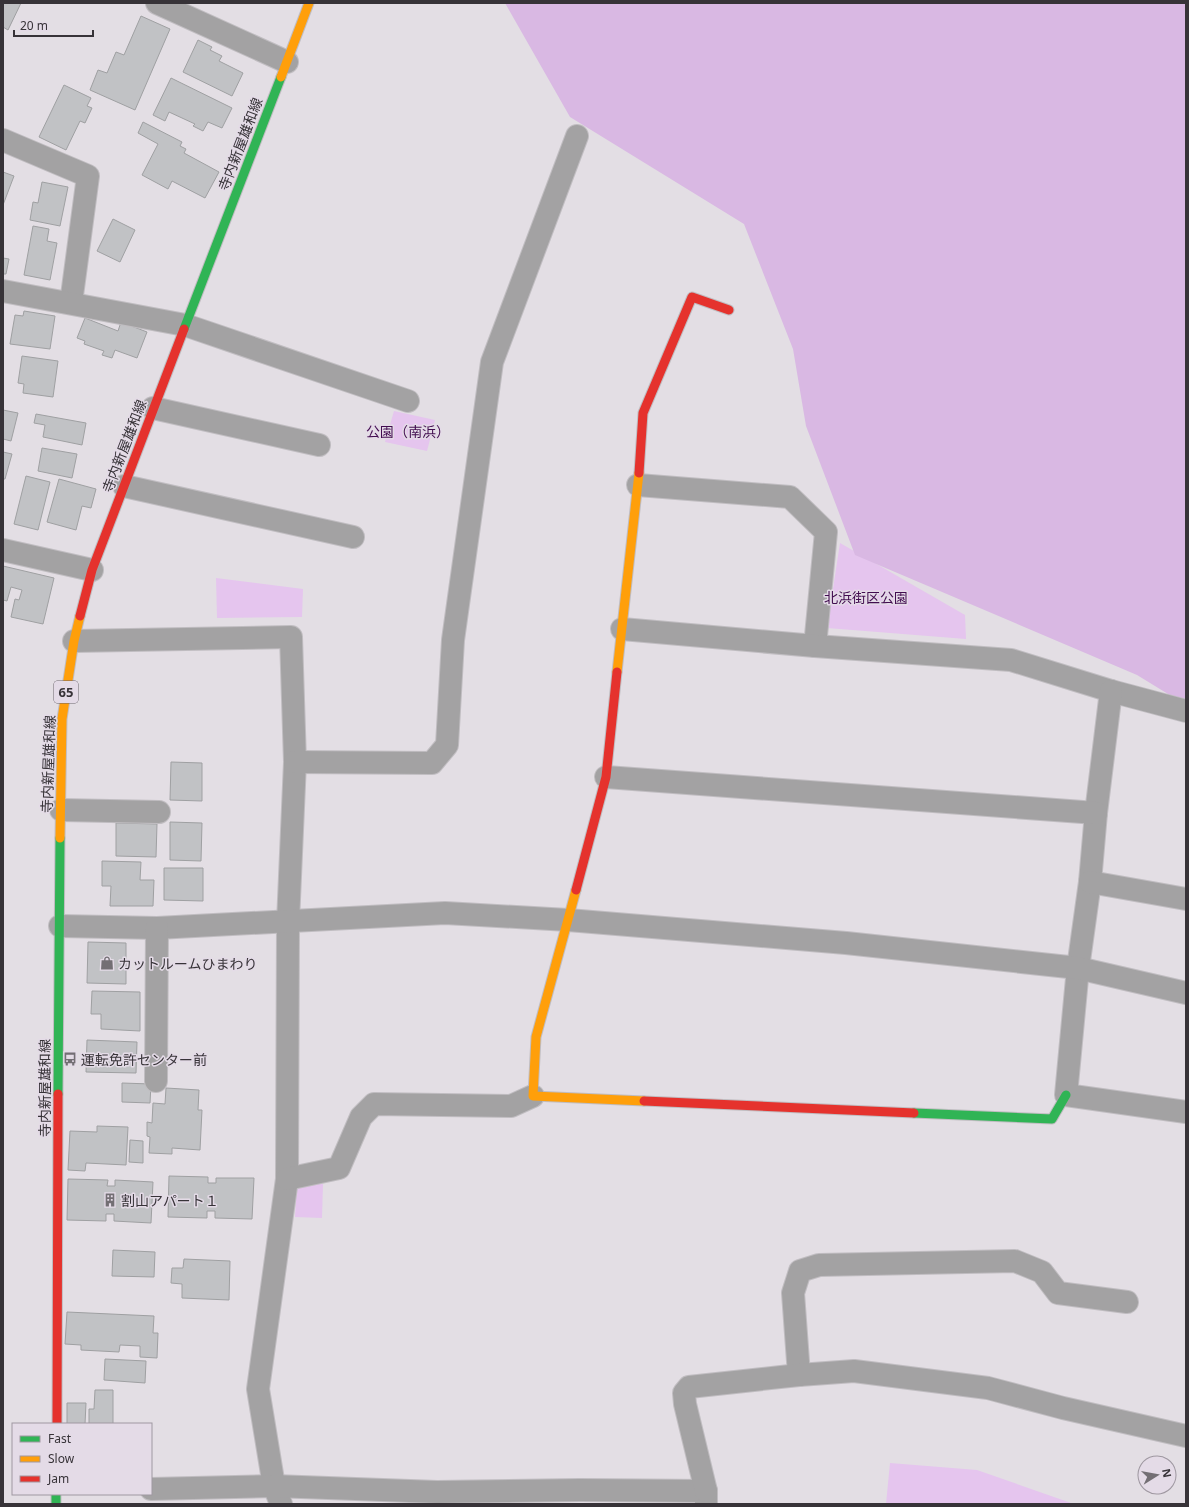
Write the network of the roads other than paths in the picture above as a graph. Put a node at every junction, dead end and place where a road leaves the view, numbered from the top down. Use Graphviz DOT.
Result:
graph roads {
  1 [pos="157,3"];
  2 [pos="308,3"];
  3 [pos="287,62"];
  4 [pos="577,136"];
  5 [pos="3,140"];
  6 [pos="3,291"];
  7 [pos="71,303"];
  8 [pos="729,310"];
  9 [pos="185,325"];
  10 [pos="408,401"];
  11 [pos="153,408"];
  12 [pos="318,445"];
  13 [pos="638,485"];
  14 [pos="124,486"];
  15 [pos="353,536"];
  16 [pos="3,550"];
  17 [pos="92,570"];
  18 [pos="622,629"];
  19 [pos="74,641"];
  20 [pos="815,646"];
  21 [pos="1111,691"];
  22 [pos="1186,712"];
  23 [pos="295,762"];
  24 [pos="606,778"];
  25 [pos="61,810"];
  26 [pos="159,812"];
  27 [pos="1096,813"];
  28 [pos="1090,882"];
  29 [pos="1186,899"];
  30 [pos="568,920"];
  31 [pos="288,922"];
  32 [pos="60,926"];
  33 [pos="157,928"];
  34 [pos="1078,968"];
  35 [pos="1186,993"];
  36 [pos="156,1081"];
  37 [pos="1066,1095"];
  38 [pos="533,1096"];
  39 [pos="1186,1112"];
  40 [pos="288,1179"];
  41 [pos="1127,1302"];
  42 [pos="799,1375"];
  43 [pos="57,1423"];
  44 [pos="1186,1436"];
  45 [pos="152,1489"];
  46 [pos="277,1495"];
  47 [pos="580,1497"];
  48 [pos="706,1497"];
  49 [pos="436,1498"];
  1 -- 3 [label="street"];
  2 -- 3 [label="main road, 寺内新屋雄和線 / 65"];
  3 -- 9 [label="main road, 寺内新屋雄和線 / 65"];
  4 -- 23 [label="street"];
  5 -- 7 [label="street"];
  6 -- 7 [label="street"];
  7 -- 9 [label="street"];
  8 -- 13 [label="main road"];
  9 -- 10 [label="street"];
  9 -- 11 [label="main road, 寺内新屋雄和線 / 65"];
  11 -- 12 [label="street"];
  11 -- 14 [label="main road, 寺内新屋雄和線 / 65"];
  13 -- 18 [label="main road"];
  13 -- 20 [label="street"];
  14 -- 15 [label="street"];
  14 -- 17 [label="main road, 寺内新屋雄和線 / 65"];
  16 -- 17 [label="street"];
  17 -- 19 [label="main road, 寺内新屋雄和線 / 65"];
  18 -- 20 [label="street"];
  18 -- 24 [label="main road"];
  19 -- 23 [label="street"];
  19 -- 25 [label="main road, 寺内新屋雄和線 / 65"];
  20 -- 21 [label="street"];
  21 -- 22 [label="street"];
  21 -- 27 [label="street"];
  23 -- 31 [label="street"];
  24 -- 27 [label="street"];
  24 -- 30 [label="main road"];
  25 -- 26 [label="street"];
  25 -- 32 [label="main road, 寺内新屋雄和線 / 65"];
  27 -- 28 [label="street"];
  28 -- 29 [label="street"];
  28 -- 34 [label="street"];
  30 -- 31 [label="street"];
  30 -- 34 [label="street"];
  30 -- 38 [label="main road"];
  31 -- 33 [label="street"];
  31 -- 40 [label="street"];
  32 -- 33 [label="street"];
  32 -- 43 [label="main road, 寺内新屋雄和線 / 65"];
  33 -- 36 [label="street"];
  34 -- 35 [label="street"];
  34 -- 37 [label="street"];
  37 -- 38 [label="main road"];
  37 -- 39 [label="street"];
  38 -- 40 [label="street"];
  40 -- 46 [label="street"];
  41 -- 42 [label="street"];
  42 -- 44 [label="street"];
  42 -- 48 [label="street"];
  45 -- 46 [label="street"];
  46 -- 49 [label="street"];
  47 -- 48 [label="street"];
  47 -- 49 [label="street"];
}
